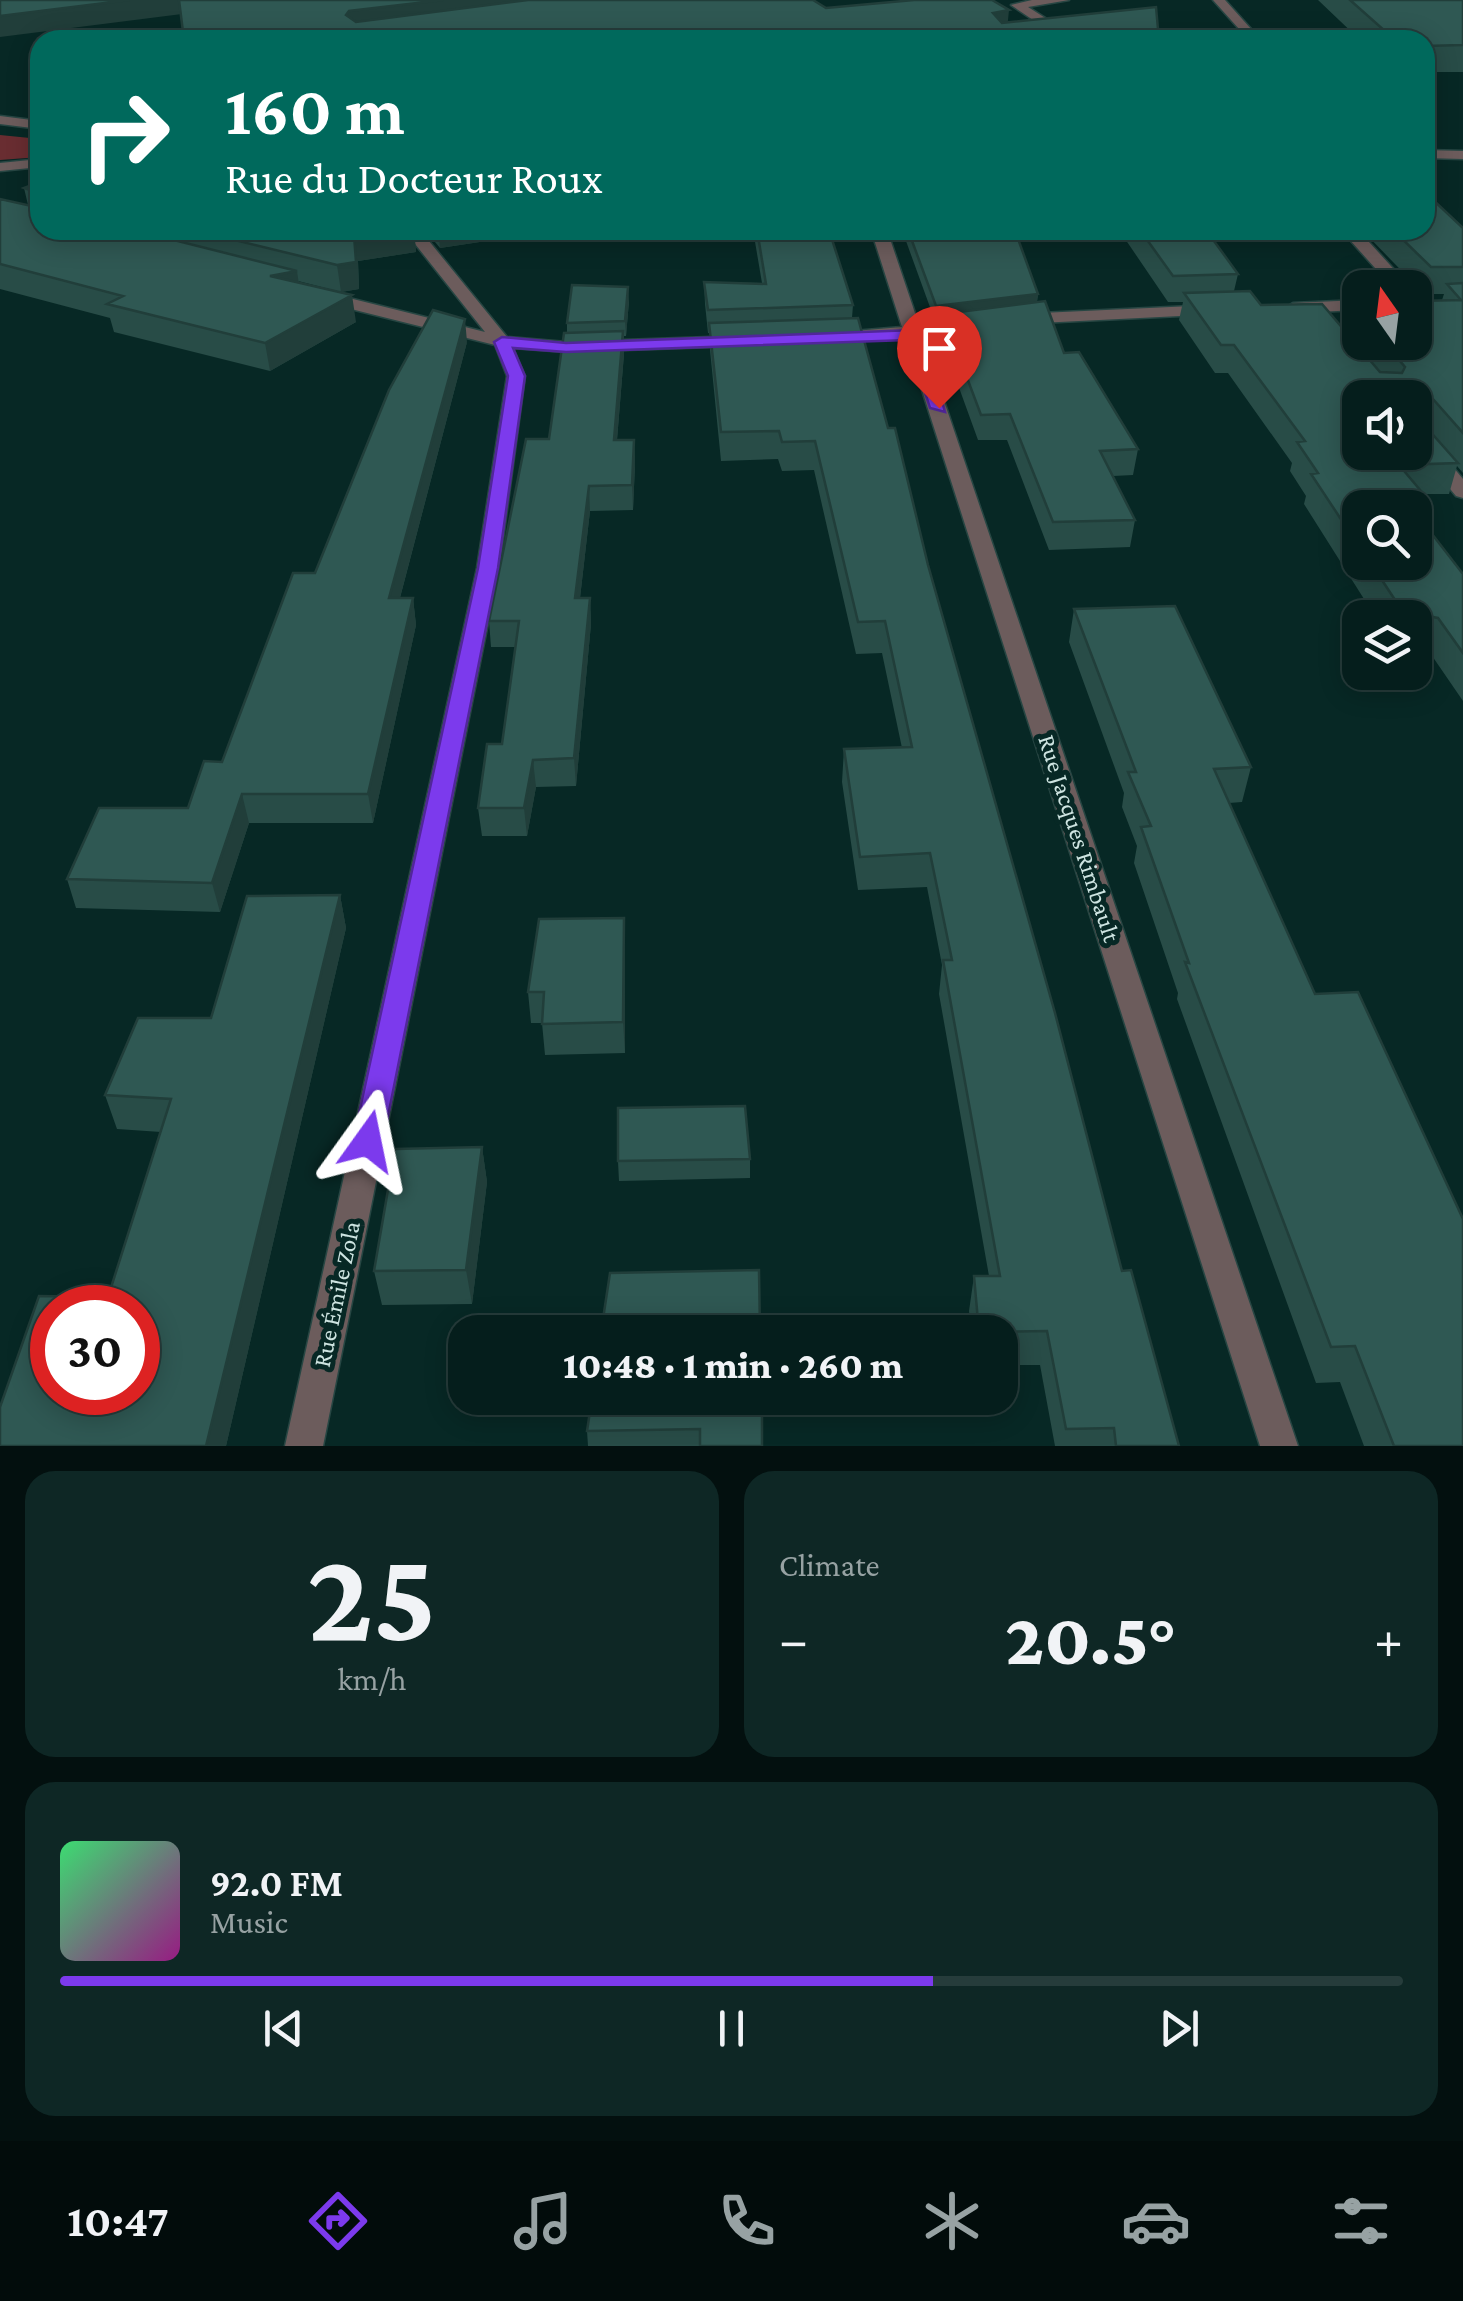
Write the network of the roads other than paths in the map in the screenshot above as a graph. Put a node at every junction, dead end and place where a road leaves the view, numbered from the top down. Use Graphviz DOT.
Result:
graph roads {
  1 [pos="1063,0"];
  2 [pos="1219,0"];
  3 [pos="1057,30"];
  4 [pos="1246,30"];
  5 [pos="0,120"];
  6 [pos="30,124"];
  7 [pos="1435,154"];
  8 [pos="1463,155"];
  9 [pos="30,164"];
  10 [pos="0,167"];
  11 [pos="420,240"];
  12 [pos="882,240"];
  13 [pos="1358,240"];
  14 [pos="1386,270"];
  15 [pos="293,288"];
  16 [pos="1270,308"];
  17 [pos="1342,309"];
  18 [pos="1231,310"];
  19 [pos="915,334"];
  20 [pos="815,339"];
  21 [pos="758,341"];
  22 [pos="502,342"];
  23 [pos="1432,455"];
  24 [pos="1463,492"];
  25 [pos="304,1446"];
  26 [pos="1278,1446"];
  1 -- 3 [label="street"];
  2 -- 4 [label="street"];
  5 -- 6 [label="street"];
  7 -- 8 [label="street"];
  9 -- 10 [label="street"];
  11 -- 22 [label="street, Rue Émile Zola"];
  12 -- 19 [label="street, Rue Jacques Rimbault"];
  13 -- 14 [label="street"];
  15 -- 22 [label="street"];
  16 -- 17 [label="street"];
  18 -- 19 [label="street"];
  19 -- 20 [label="street"];
  19 -- 26 [label="street, Rue Jacques Rimbault"];
  21 -- 22 [label="street"];
  22 -- 25 [label="street, Rue Émile Zola"];
  23 -- 24 [label="street"];
}
